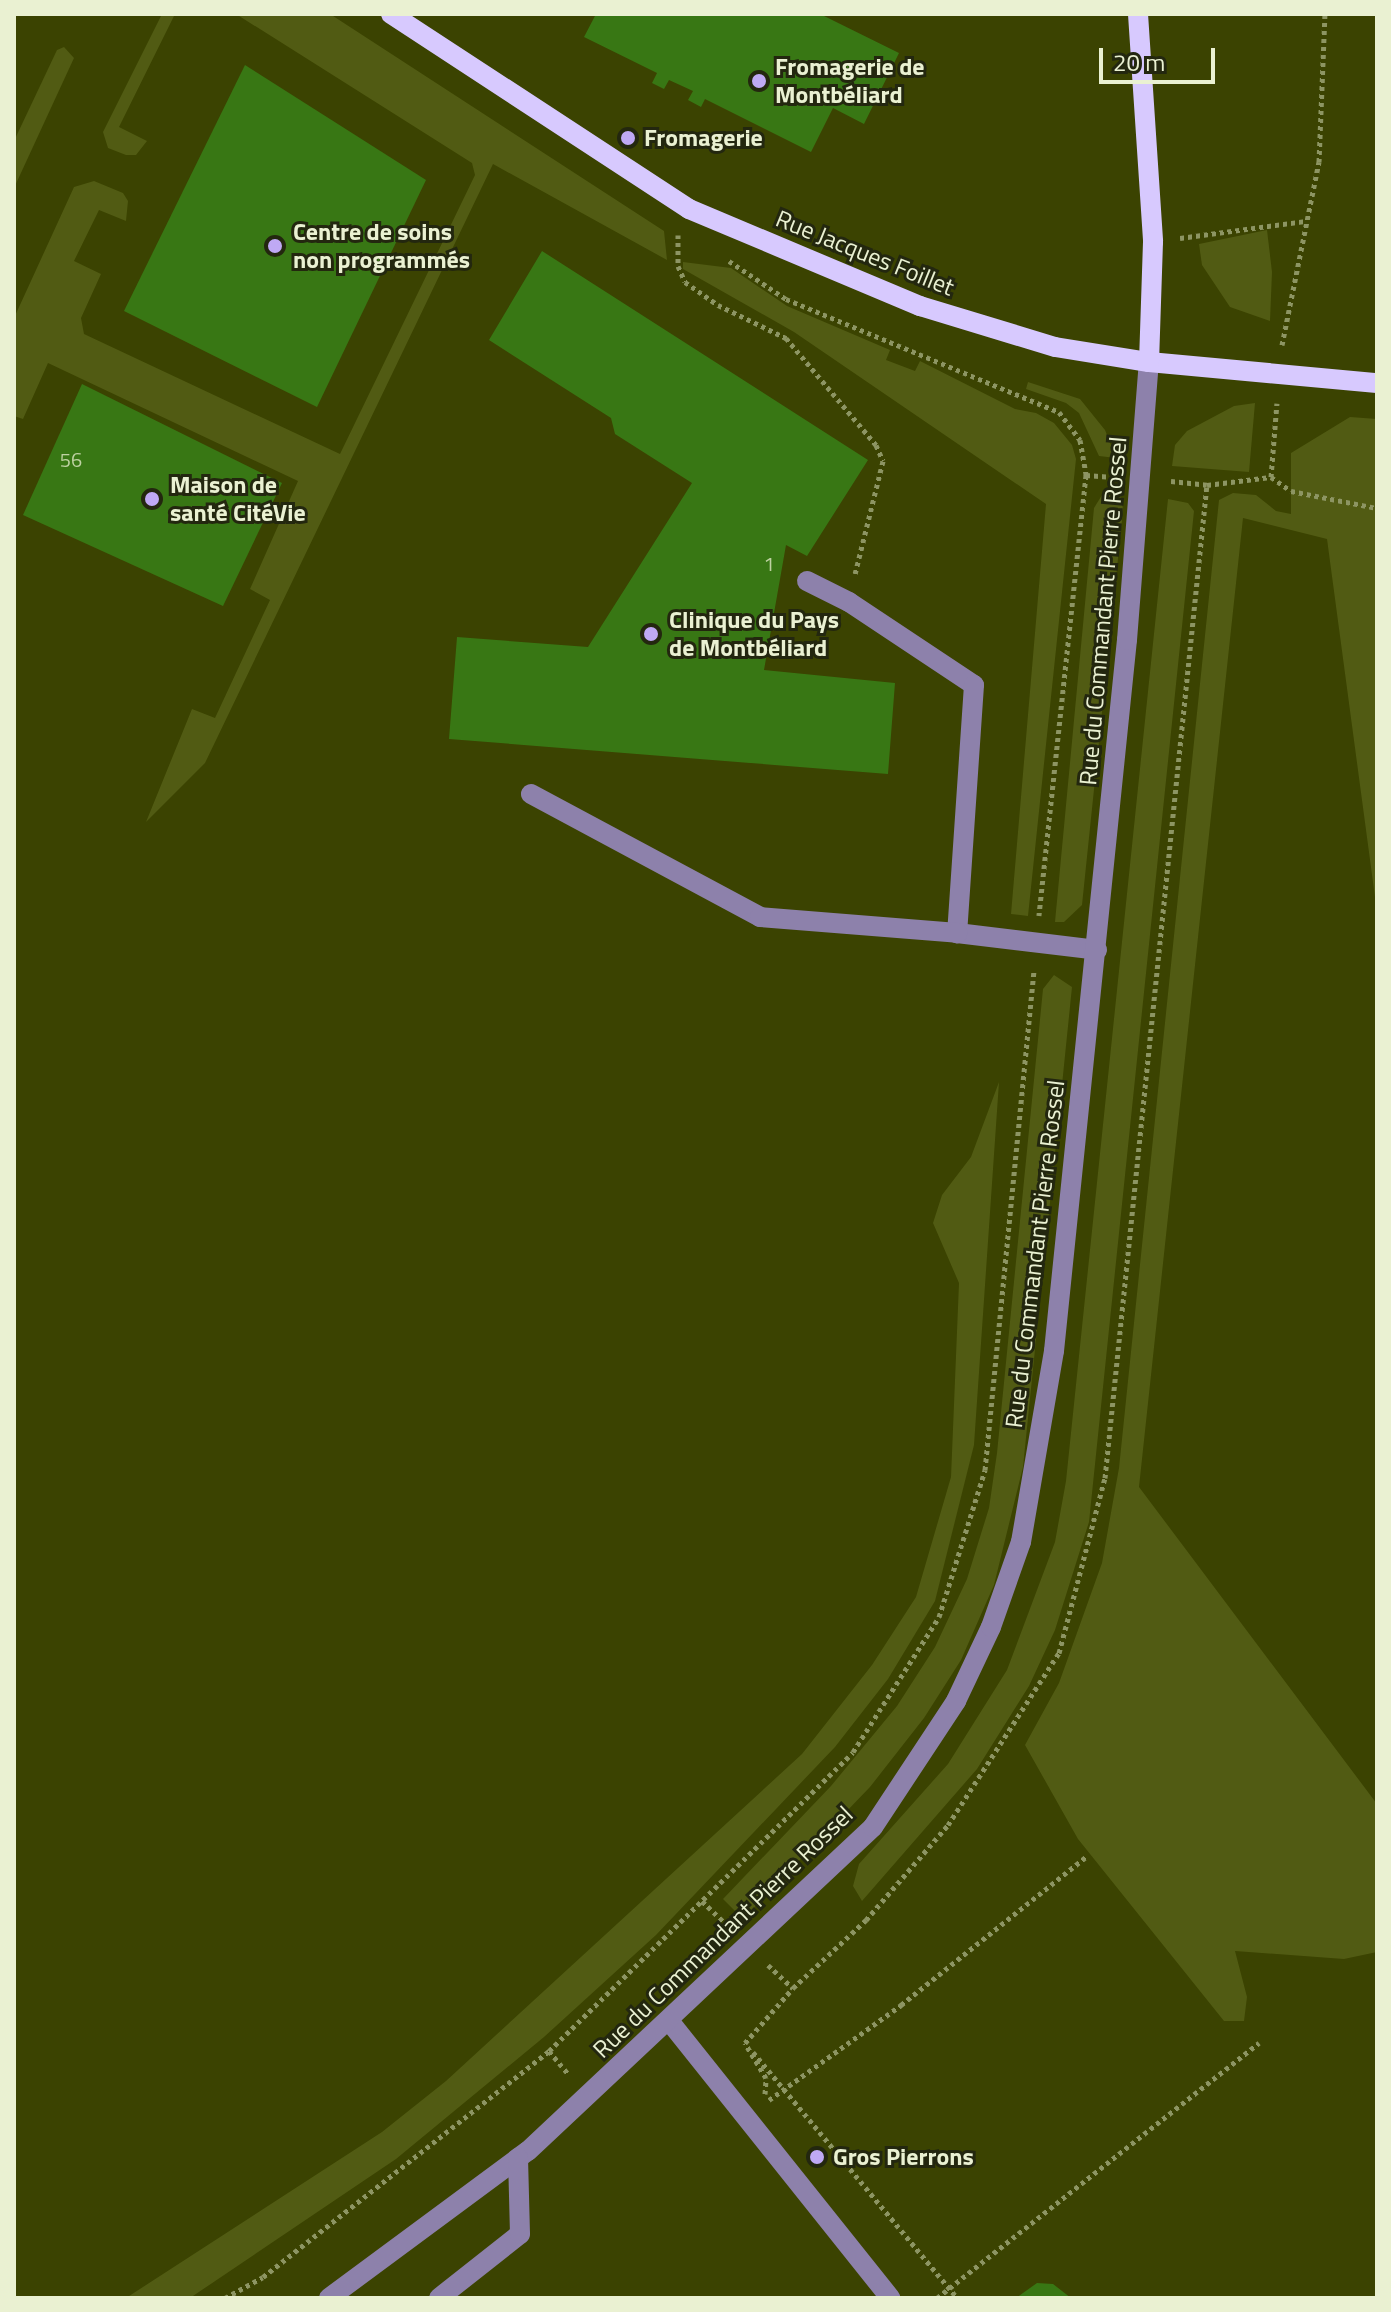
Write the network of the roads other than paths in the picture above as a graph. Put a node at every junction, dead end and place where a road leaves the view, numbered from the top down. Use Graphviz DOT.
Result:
graph roads {
  1 [pos="391,14"];
  2 [pos="1138,14"];
  3 [pos="1149,362"];
  4 [pos="1377,383"];
  5 [pos="807,581"];
  6 [pos="531,794"];
  7 [pos="957,933"];
  8 [pos="1097,950"];
  9 [pos="670,2022"];
  10 [pos="518,2158"];
  11 [pos="329,2298"];
  12 [pos="439,2298"];
  13 [pos="890,2298"];
  1 -- 3 [label="main road, Rue Jacques Foillet"];
  2 -- 3 [label="main road"];
  3 -- 4 [label="main road, Rue Jacques Foillet"];
  3 -- 8 [label="street, Rue du Commandant Pierre Rossel"];
  5 -- 7 [label="street"];
  6 -- 7 [label="street"];
  7 -- 8 [label="street"];
  8 -- 9 [label="street, Rue du Commandant Pierre Rossel"];
  9 -- 10 [label="street, Rue du Commandant Pierre Rossel"];
  9 -- 13 [label="street"];
  10 -- 11 [label="street, Rue du Commandant Pierre Rossel"];
  10 -- 12 [label="street"];
}
